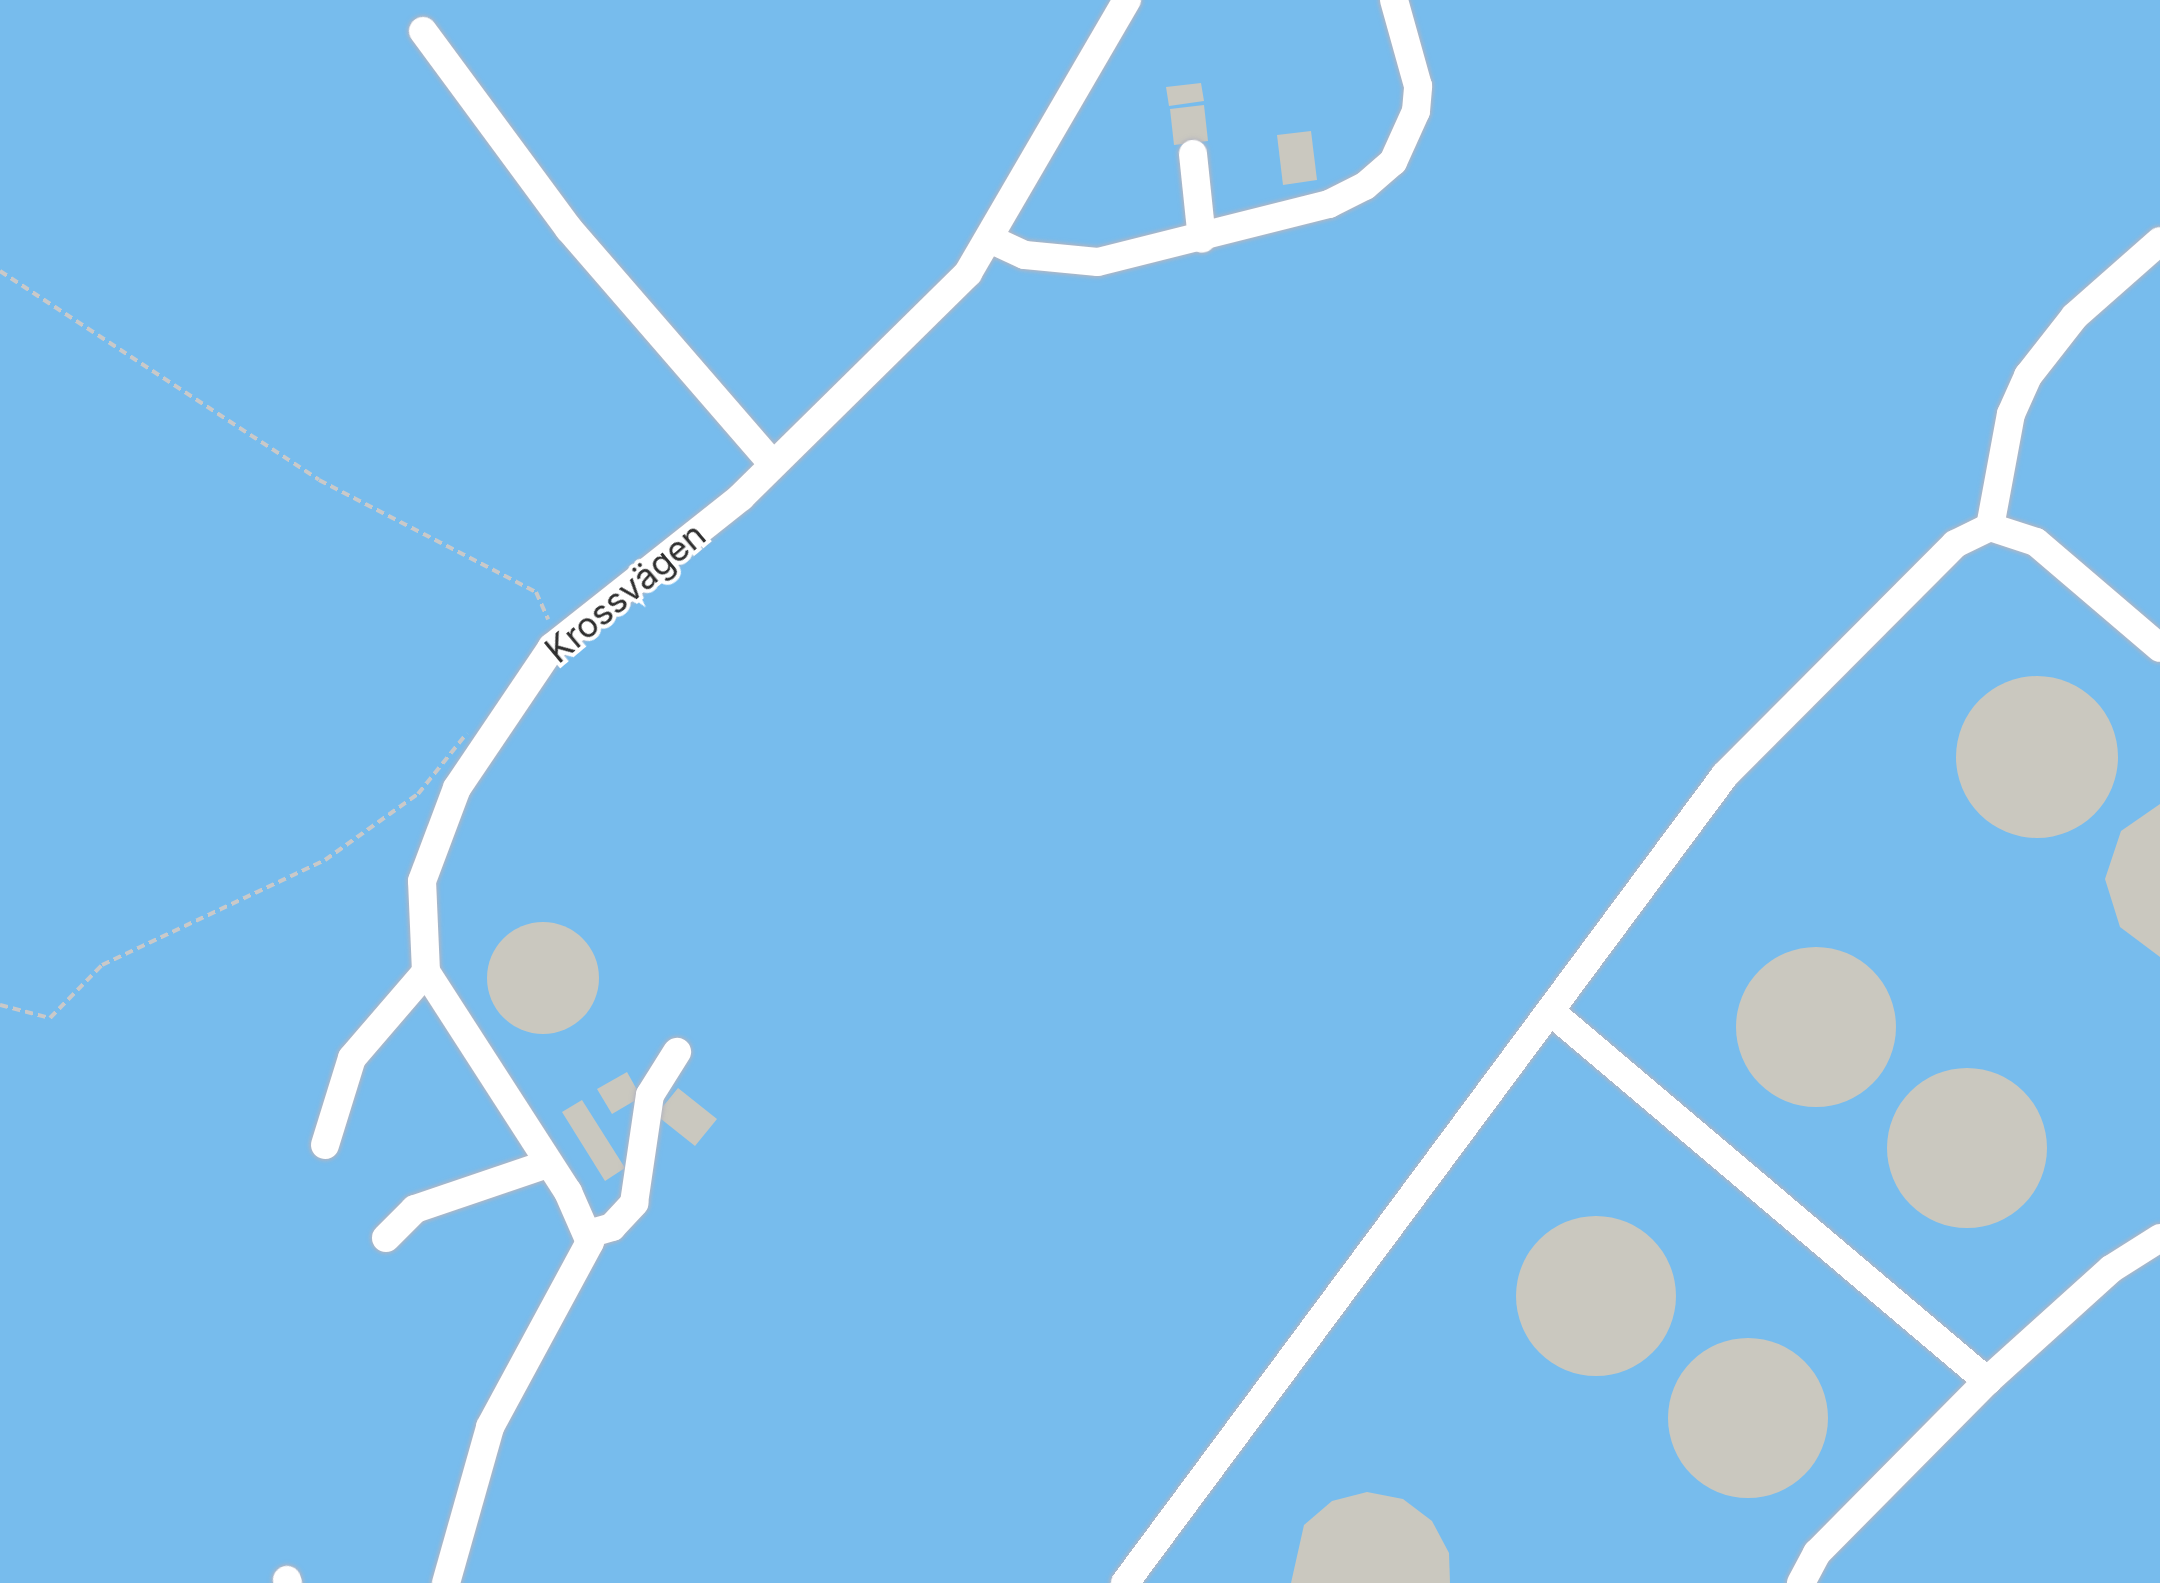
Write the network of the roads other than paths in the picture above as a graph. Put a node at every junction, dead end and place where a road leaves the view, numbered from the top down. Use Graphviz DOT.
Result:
graph roads {
  1 [pos="1127,0"];
  2 [pos="1394,0"];
  3 [pos="423,31"];
  4 [pos="1193,154"];
  5 [pos="990,238"];
  6 [pos="1202,239"];
  7 [pos="2160,240"];
  8 [pos="772,464"];
  9 [pos="1990,527"];
  10 [pos="2160,648"];
  11 [pos="426,972"];
  12 [pos="1550,1011"];
  13 [pos="677,1052"];
  14 [pos="325,1145"];
  15 [pos="547,1164"];
  16 [pos="588,1234"];
  17 [pos="386,1238"];
  18 [pos="2160,1238"];
  19 [pos="1987,1381"];
  20 [pos="446,1583"];
  21 [pos="1125,1583"];
  22 [pos="1802,1583"];
  1 -- 5 [label="street, Krossvägen"];
  2 -- 6 [label="street"];
  3 -- 8 [label="street"];
  4 -- 6 [label="street"];
  5 -- 6 [label="street"];
  5 -- 8 [label="street, Krossvägen"];
  7 -- 9 [label="street"];
  8 -- 11 [label="street, Krossvägen"];
  9 -- 10 [label="street"];
  9 -- 12 [label="street"];
  11 -- 14 [label="street"];
  11 -- 15 [label="street, Krossvägen"];
  12 -- 19 [label="street"];
  12 -- 21 [label="street"];
  13 -- 16 [label="street"];
  15 -- 16 [label="street, Krossvägen"];
  15 -- 17 [label="street"];
  16 -- 20 [label="street"];
  18 -- 19 [label="street"];
  19 -- 22 [label="street"];
}
